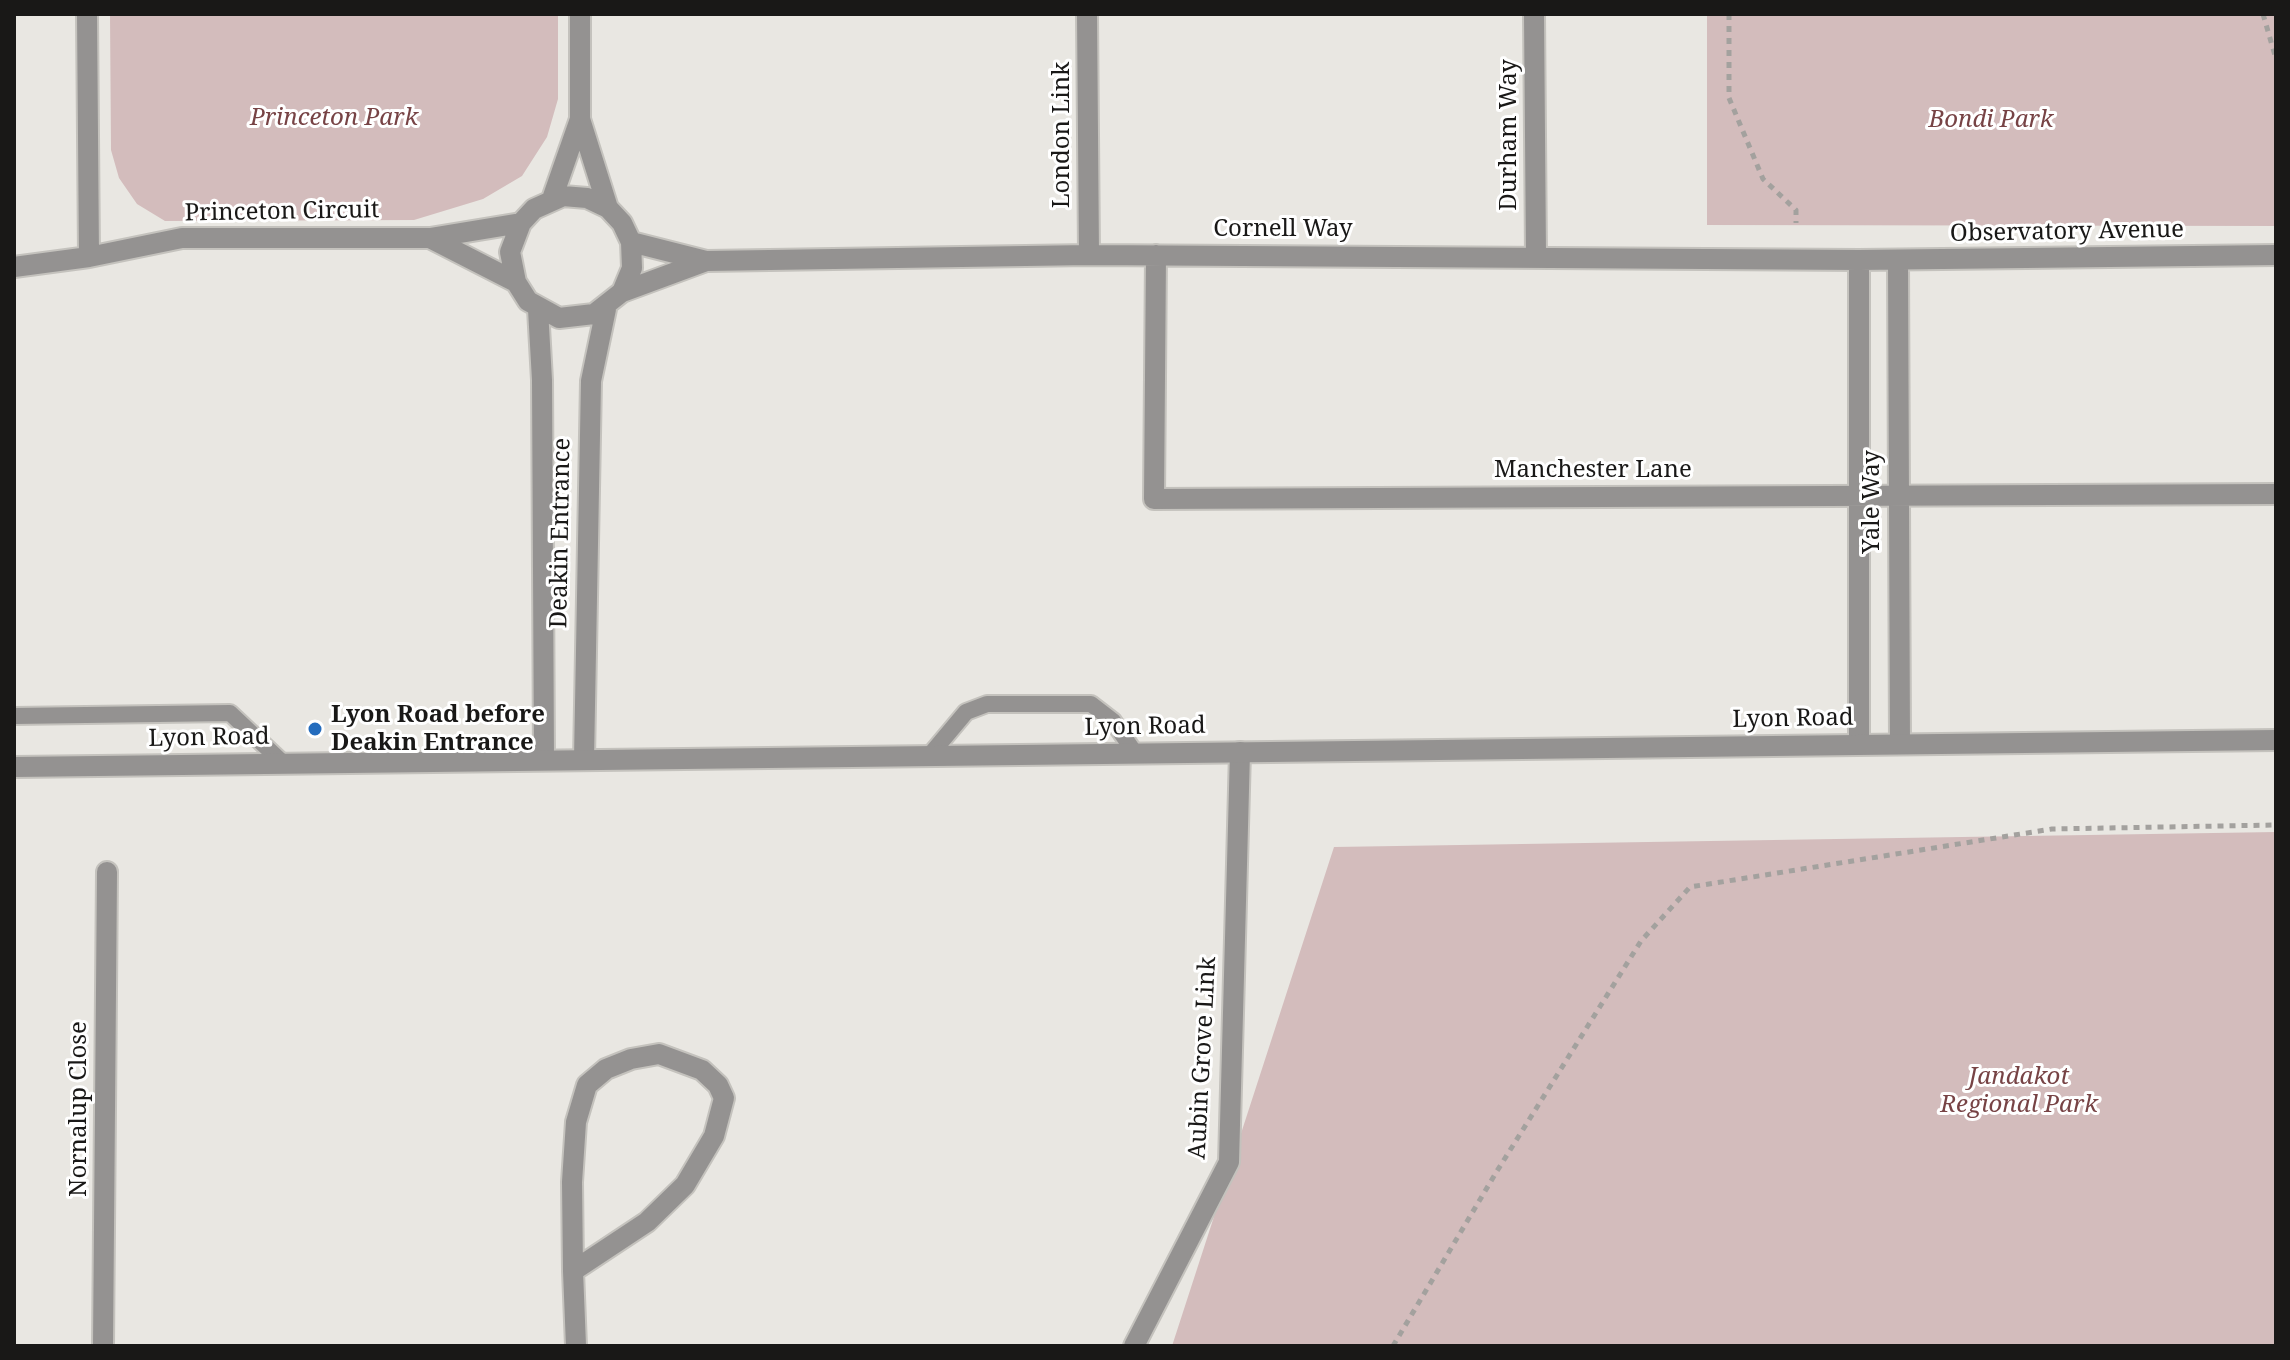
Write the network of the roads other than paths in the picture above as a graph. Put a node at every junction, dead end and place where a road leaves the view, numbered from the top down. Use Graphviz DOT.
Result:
graph roads {
  1 [pos="87,14"];
  2 [pos="580,14"];
  3 [pos="1087,14"];
  4 [pos="1534,14"];
  5 [pos="580,119"];
  6 [pos="552,199"];
  7 [pos="608,208"];
  8 [pos="521,223"];
  9 [pos="430,238"];
  10 [pos="631,242"];
  11 [pos="1089,255"];
  12 [pos="1156,255"];
  13 [pos="2276,255"];
  14 [pos="1536,256"];
  15 [pos="89,257"];
  16 [pos="1859,260"];
  17 [pos="1898,260"];
  18 [pos="706,261"];
  19 [pos="14,267"];
  20 [pos="516,282"];
  21 [pos="622,292"];
  22 [pos="538,309"];
  23 [pos="606,309"];
  24 [pos="2276,494"];
  25 [pos="1861,495"];
  26 [pos="1898,495"];
  27 [pos="14,716"];
  28 [pos="2276,740"];
  29 [pos="1859,744"];
  30 [pos="1900,744"];
  31 [pos="1240,752"];
  32 [pos="1135,753"];
  33 [pos="930,755"];
  34 [pos="544,759"];
  35 [pos="584,759"];
  36 [pos="283,763"];
  37 [pos="14,767"];
  38 [pos="107,872"];
  39 [pos="573,1271"];
  40 [pos="103,1346"];
  41 [pos="576,1346"];
  42 [pos="1134,1346"];
  1 -- 15 [label="street"];
  2 -- 5 [label="street"];
  3 -- 11 [label="street, London Link"];
  4 -- 14 [label="street, Durham Way"];
  5 -- 6 [label="street"];
  5 -- 7 [label="street"];
  6 -- 7 [label="street"];
  6 -- 8 [label="street"];
  7 -- 10 [label="street"];
  8 -- 9 [label="street, Princeton Circuit"];
  8 -- 20 [label="street"];
  9 -- 15 [label="street, Princeton Circuit"];
  9 -- 20 [label="street, Princeton Circuit"];
  10 -- 18 [label="street, Cornell Way"];
  10 -- 21 [label="street"];
  11 -- 12 [label="street, Cornell Way"];
  11 -- 18 [label="street, Cornell Way"];
  12 -- 14 [label="street, Cornell Way"];
  12 -- 25 [label="street, Manchester Lane"];
  13 -- 17 [label="street, Observatory Avenue"];
  14 -- 16 [label="street, Cornell Way"];
  15 -- 19 [label="street, Princeton Circuit"];
  16 -- 17 [label="street, Observatory Avenue"];
  16 -- 25 [label="street, Yale Way"];
  17 -- 26 [label="street, Yale Way"];
  18 -- 21 [label="street, Cornell Way"];
  20 -- 22 [label="street"];
  21 -- 23 [label="street"];
  22 -- 23 [label="street"];
  22 -- 34 [label="street, Deakin Entrance"];
  23 -- 35 [label="street, Deakin Entrance"];
  24 -- 26 [label="street, Manchester Lane"];
  25 -- 26 [label="street, Manchester Lane"];
  25 -- 29 [label="street, Yale Way"];
  26 -- 30 [label="street, Yale Way"];
  27 -- 36 [label="lane"];
  28 -- 30 [label="street, Lyon Road"];
  29 -- 30 [label="street, Lyon Road"];
  29 -- 31 [label="street, Lyon Road"];
  31 -- 32 [label="street, Lyon Road"];
  31 -- 42 [label="street, Aubin Grove Link"];
  32 -- 33 [label="street, Lyon Road"];
  32 -- 33 [label="lane"];
  33 -- 35 [label="street, Lyon Road"];
  34 -- 35 [label="street, Lyon Road"];
  34 -- 36 [label="street, Lyon Road"];
  36 -- 37 [label="street, Lyon Road"];
  38 -- 40 [label="street, Nornalup Close"];
  39 -- 39 [label="street"];
  39 -- 41 [label="street"];
}
